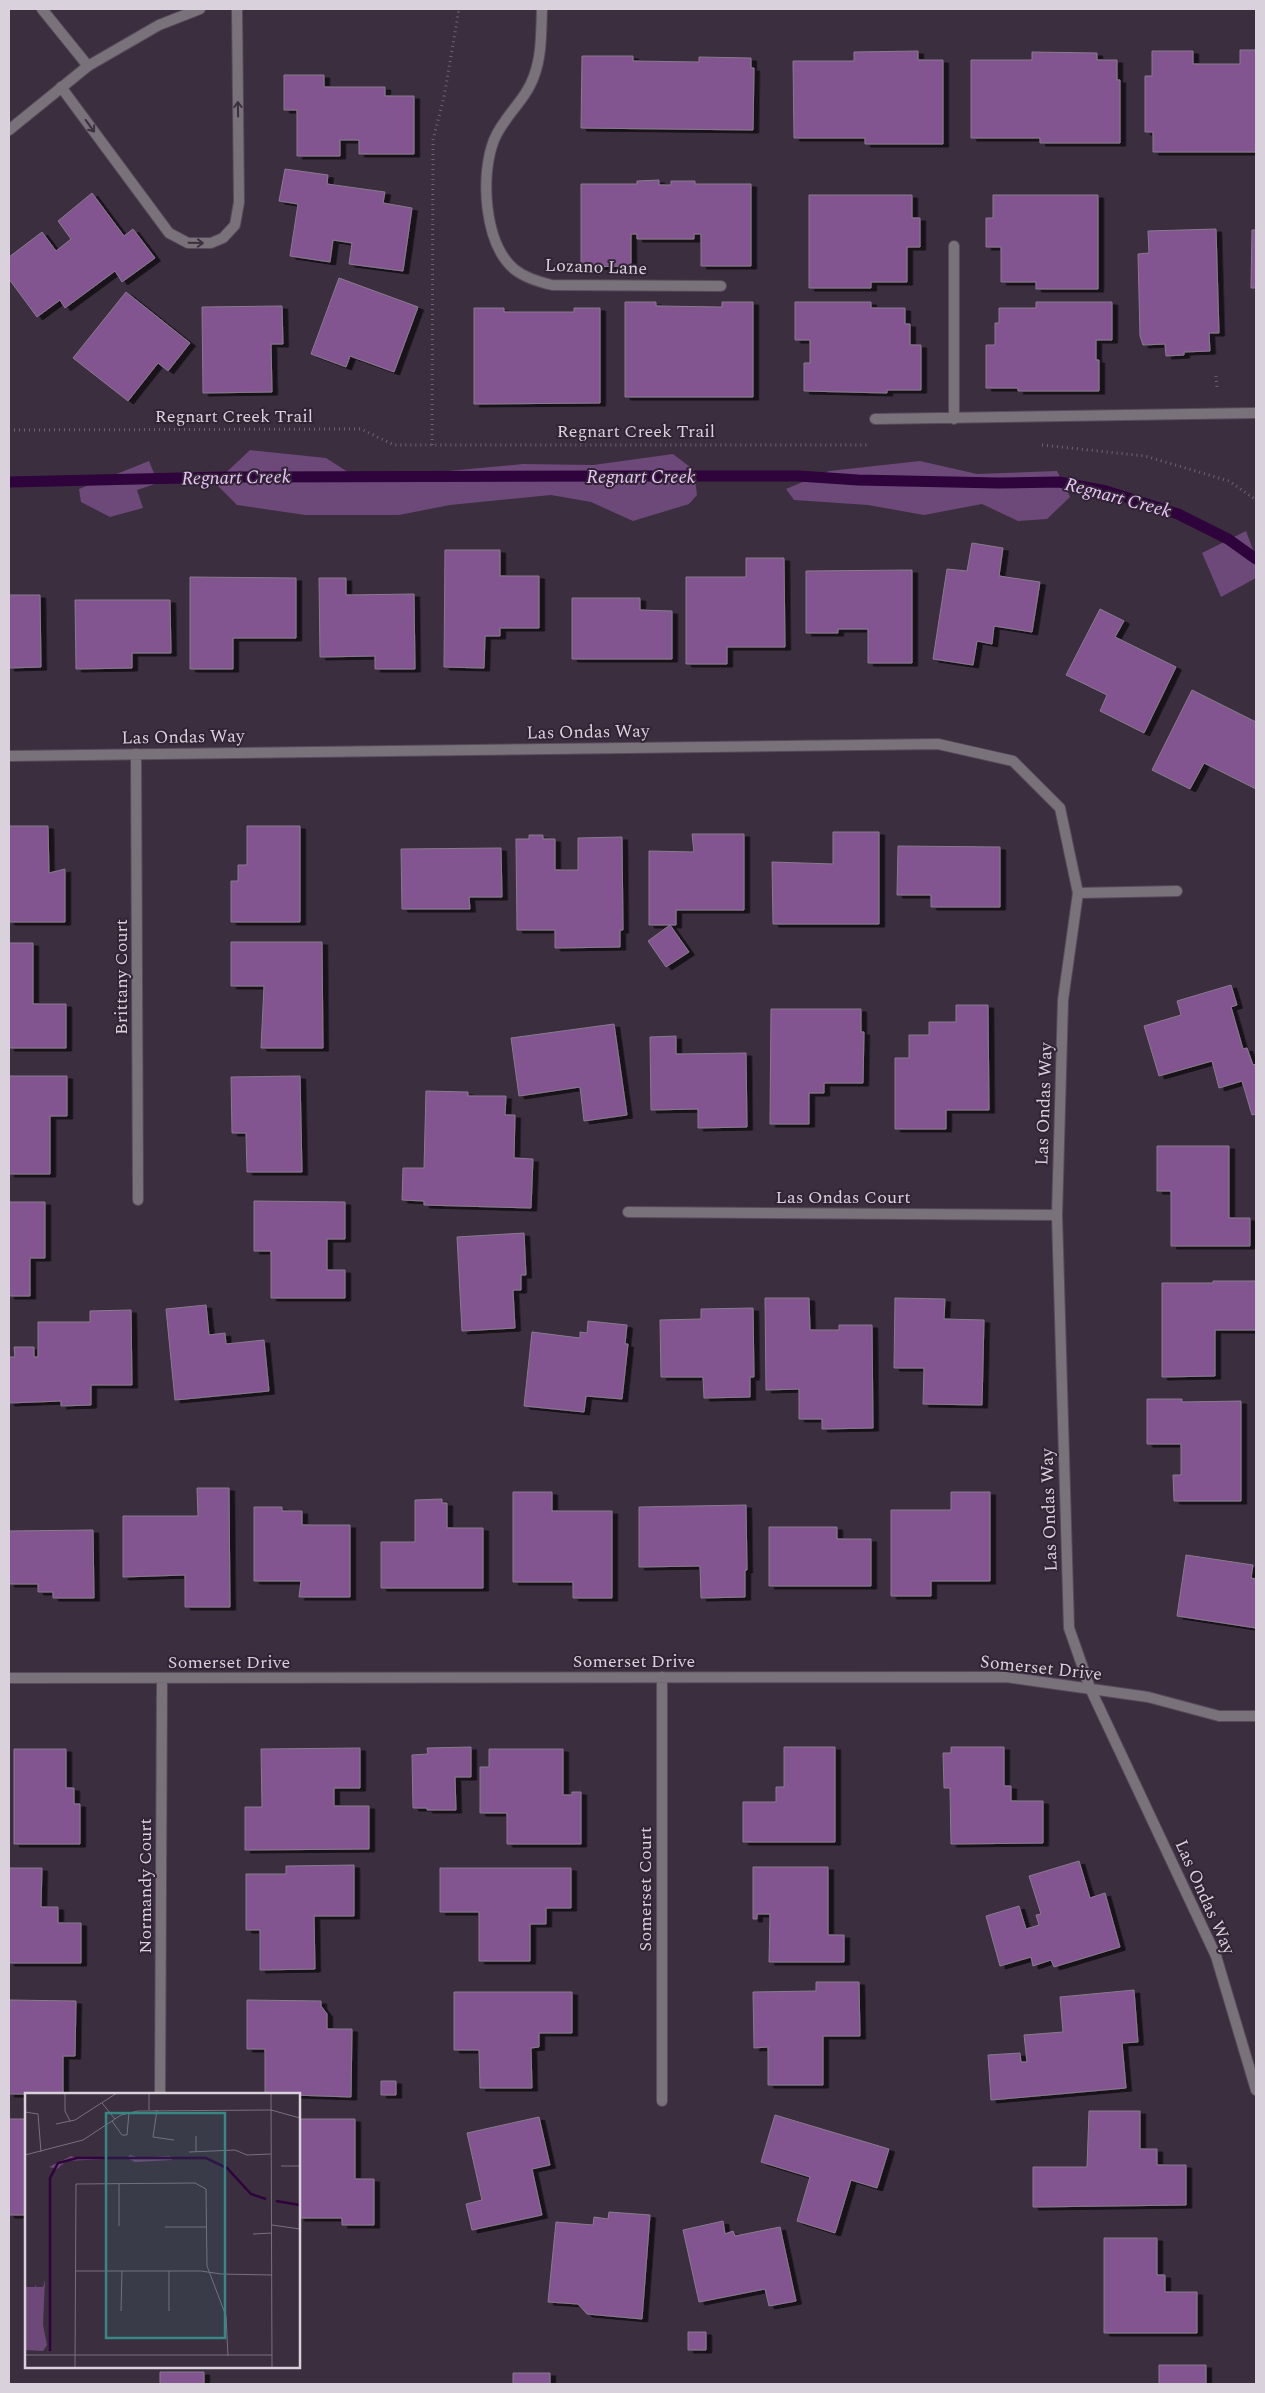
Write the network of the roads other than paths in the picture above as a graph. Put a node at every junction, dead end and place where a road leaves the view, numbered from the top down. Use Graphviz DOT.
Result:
graph roads {
  1 [pos="42,9"];
  2 [pos="200,9"];
  3 [pos="237,9"];
  4 [pos="542,9"];
  5 [pos="88,66"];
  6 [pos="61,87"];
  7 [pos="9,130"];
  8 [pos="954,246"];
  9 [pos="721,286"];
  10 [pos="1255,413"];
  11 [pos="875,419"];
  12 [pos="954,419"];
  13 [pos="136,754"];
  14 [pos="9,756"];
  15 [pos="1177,891"];
  16 [pos="1078,892"];
  17 [pos="138,1200"];
  18 [pos="628,1212"];
  19 [pos="1057,1215"];
  20 [pos="662,1677"];
  21 [pos="9,1678"];
  22 [pos="162,1678"];
  23 [pos="1090,1688"];
  24 [pos="1256,1716"];
  25 [pos="1256,2090"];
  26 [pos="160,2093"];
  27 [pos="662,2101"];
  1 -- 5 [label="street"];
  2 -- 5 [label="street"];
  6 -- 3 [label="street, one-way"];
  4 -- 9 [label="street, Lozano Lane"];
  5 -- 6 [label="street"];
  6 -- 7 [label="street"];
  8 -- 12 [label="street"];
  10 -- 12 [label="street"];
  11 -- 12 [label="street"];
  13 -- 14 [label="street, Las Ondas Way"];
  13 -- 16 [label="street, Las Ondas Way"];
  13 -- 17 [label="street, Brittany Court"];
  15 -- 16 [label="street"];
  16 -- 19 [label="street, Las Ondas Way"];
  18 -- 19 [label="street, Las Ondas Court"];
  19 -- 23 [label="street, Las Ondas Way"];
  20 -- 22 [label="street, Somerset Drive"];
  20 -- 23 [label="street, Somerset Drive"];
  20 -- 27 [label="street, Somerset Court"];
  21 -- 22 [label="street, Somerset Drive"];
  22 -- 26 [label="street, Normandy Court"];
  23 -- 24 [label="street, Somerset Drive"];
  23 -- 25 [label="street, Las Ondas Way"];
}
